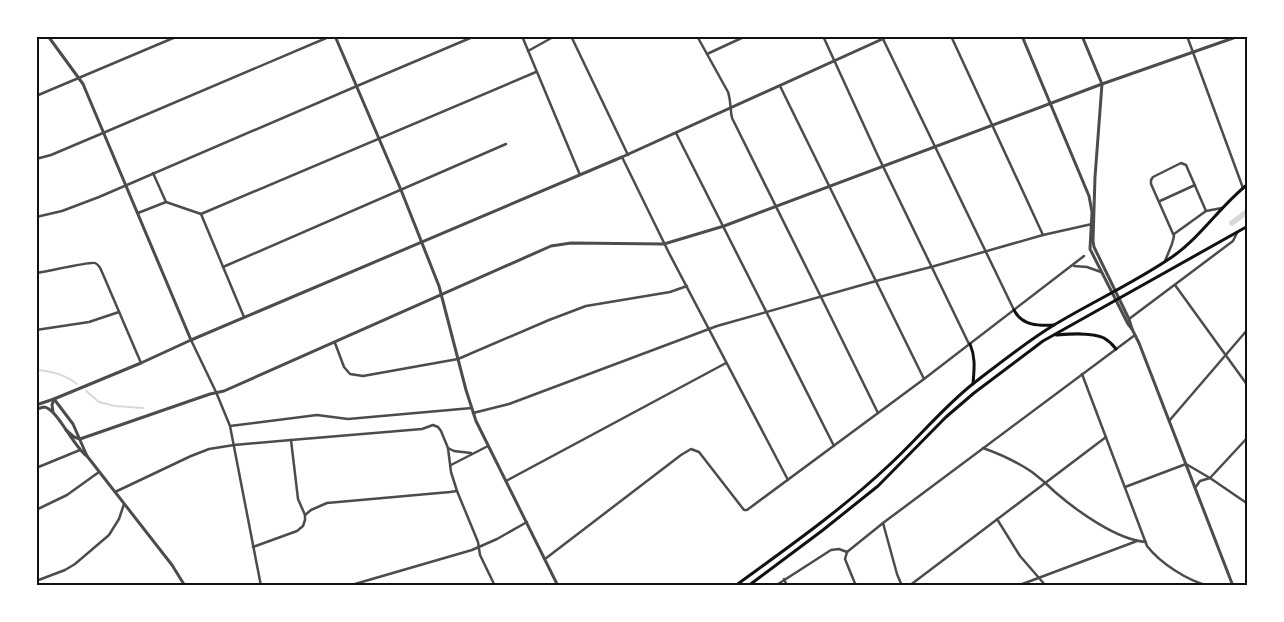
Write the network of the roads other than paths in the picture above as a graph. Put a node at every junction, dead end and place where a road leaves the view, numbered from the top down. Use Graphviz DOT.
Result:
graph roads {
  1 [pos="48,36"];
  2 [pos="178,36"];
  3 [pos="330,36"];
  4 [pos="335,36"];
  5 [pos="475,36"];
  6 [pos="522,36"];
  7 [pos="555,36"];
  8 [pos="571,36"];
  9 [pos="697,36"];
  10 [pos="746,36"];
  11 [pos="823,36"];
  12 [pos="889,36"];
  13 [pos="951,36"];
  14 [pos="1022,36"];
  15 [pos="1082,36"];
  16 [pos="1187,36"];
  17 [pos="1239,36"];
  18 [pos="883,39"];
  19 [pos="528,51"];
  20 [pos="1193,52"];
  21 [pos="706,54"];
  22 [pos="834,61"];
  23 [pos="536,72"];
  24 [pos="80,78"];
  25 [pos="1102,84"];
  26 [pos="357,86"];
  27 [pos="780,86"];
  28 [pos="36,96"];
  29 [pos="1050,104"];
  30 [pos="730,108"];
  31 [pos="992,125"];
  32 [pos="103,133"];
  33 [pos="676,133"];
  34 [pos="379,138"];
  35 [pos="506,144"];
  36 [pos="935,147"];
  37 [pos="628,155"];
  38 [pos="622,157"];
  39 [pos="36,159"];
  40 [pos="883,166"];
  41 [pos="153,173"];
  42 [pos="580,175"];
  43 [pos="1248,184"];
  44 [pos="1195,185"];
  45 [pos="126,186"];
  46 [pos="829,186"];
  47 [pos="1243,188"];
  48 [pos="401,190"];
  49 [pos="1159,201"];
  50 [pos="166,202"];
  51 [pos="776,207"];
  52 [pos="1223,208"];
  53 [pos="1206,211"];
  54 [pos="138,213"];
  55 [pos="201,214"];
  56 [pos="36,217"];
  57 [pos="1092,224"];
  58 [pos="724,226"];
  59 [pos="1248,226"];
  60 [pos="1237,233"];
  61 [pos="1174,234"];
  62 [pos="1043,235"];
  63 [pos="423,242"];
  64 [pos="664,244"];
  65 [pos="985,252"];
  66 [pos="1084,256"];
  67 [pos="1164,262"];
  68 [pos="1072,266"];
  69 [pos="223,267"];
  70 [pos="932,267"];
  71 [pos="1101,272"];
  72 [pos="36,273"];
  73 [pos="1106,278"];
  74 [pos="876,281"];
  75 [pos="1175,285"];
  76 [pos="687,286"];
  77 [pos="442,295"];
  78 [pos="821,297"];
  79 [pos="1014,310"];
  80 [pos="119,312"];
  81 [pos="766,312"];
  82 [pos="1124,312"];
  83 [pos="244,317"];
  84 [pos="1129,319"];
  85 [pos="1055,324"];
  86 [pos="708,329"];
  87 [pos="1248,329"];
  88 [pos="36,330"];
  89 [pos="1132,330"];
  90 [pos="1053,335"];
  91 [pos="1135,335"];
  92 [pos="191,340"];
  93 [pos="335,342"];
  94 [pos="970,344"];
  95 [pos="1116,349"];
  96 [pos="1226,355"];
  97 [pos="458,359"];
  98 [pos="141,363"];
  99 [pos="726,363"];
  100 [pos="1082,374"];
  101 [pos="924,379"];
  102 [pos="973,384"];
  103 [pos="1248,386"];
  104 [pos="216,392"];
  105 [pos="54,399"];
  106 [pos="36,405"];
  107 [pos="472,408"];
  108 [pos="36,409"];
  109 [pos="52,412"];
  110 [pos="473,413"];
  111 [pos="878,414"];
  112 [pos="1169,421"];
  113 [pos="230,426"];
  114 [pos="66,430"];
  115 [pos="1106,437"];
  116 [pos="1248,437"];
  117 [pos="80,439"];
  118 [pos="291,440"];
  119 [pos="234,445"];
  120 [pos="488,446"];
  121 [pos="834,446"];
  122 [pos="448,448"];
  123 [pos="983,448"];
  124 [pos="80,450"];
  125 [pos="473,453"];
  126 [pos="87,456"];
  127 [pos="1186,464"];
  128 [pos="451,466"];
  129 [pos="36,468"];
  130 [pos="100,472"];
  131 [pos="1210,478"];
  132 [pos="788,480"];
  133 [pos="506,481"];
  134 [pos="1046,483"];
  135 [pos="1125,487"];
  136 [pos="1195,488"];
  137 [pos="457,491"];
  138 [pos="115,492"];
  139 [pos="124,504"];
  140 [pos="1248,504"];
  141 [pos="36,510"];
  142 [pos="304,515"];
  143 [pos="997,519"];
  144 [pos="527,522"];
  145 [pos="883,522"];
  146 [pos="1137,541"];
  147 [pos="1146,542"];
  148 [pos="252,547"];
  149 [pos="478,548"];
  150 [pos="847,552"];
  151 [pos="545,559"];
  152 [pos="1038,578"];
  153 [pos="784,579"];
  154 [pos="36,581"];
  155 [pos="1204,585"];
  156 [pos="185,586"];
  157 [pos="261,586"];
  158 [pos="348,586"];
  159 [pos="495,586"];
  160 [pos="558,586"];
  161 [pos="735,586"];
  162 [pos="748,586"];
  163 [pos="775,586"];
  164 [pos="787,586"];
  165 [pos="856,586"];
  166 [pos="902,586"];
  167 [pos="909,586"];
  168 [pos="1017,586"];
  169 [pos="1046,586"];
  170 [pos="1210,586"];
  171 [pos="1233,586"];
  1 -- 24 [label="street"];
  2 -- 24 [label="street"];
  3 -- 32 [label="street"];
  4 -- 26 [label="street"];
  5 -- 26 [label="street"];
  6 -- 19 [label="street"];
  7 -- 19 [label="street"];
  8 -- 37 [label="street"];
  9 -- 21 [label="street"];
  10 -- 21 [label="street"];
  11 -- 22 [label="street"];
  12 -- 18 [label="street"];
  13 -- 31 [label="street"];
  14 -- 29 [label="street"];
  15 -- 25 [label="street"];
  16 -- 20 [label="street"];
  17 -- 20 [label="street"];
  18 -- 22 [label="street"];
  18 -- 36 [label="street"];
  19 -- 23 [label="street"];
  20 -- 25 [label="street"];
  20 -- 47 [label="street"];
  21 -- 30 [label="street"];
  22 -- 27 [label="street"];
  22 -- 40 [label="street"];
  23 -- 34 [label="street"];
  23 -- 42 [label="street"];
  24 -- 28 [label="street"];
  24 -- 32 [label="street"];
  25 -- 29 [label="street"];
  25 -- 57 [label="street"];
  26 -- 34 [label="street"];
  26 -- 41 [label="street"];
  27 -- 30 [label="street"];
  27 -- 46 [label="street"];
  29 -- 31 [label="street"];
  29 -- 57 [label="street"];
  30 -- 33 [label="street"];
  30 -- 51 [label="street"];
  31 -- 36 [label="street"];
  31 -- 62 [label="street"];
  32 -- 39 [label="street"];
  32 -- 45 [label="street"];
  33 -- 37 [label="street"];
  33 -- 58 [label="street"];
  34 -- 48 [label="street"];
  34 -- 55 [label="street"];
  35 -- 48 [label="street"];
  36 -- 40 [label="street"];
  36 -- 65 [label="street"];
  37 -- 38 [label="street"];
  38 -- 42 [label="street"];
  38 -- 64 [label="street"];
  40 -- 46 [label="street"];
  40 -- 70 [label="street"];
  41 -- 45 [label="street"];
  41 -- 50 [label="street"];
  42 -- 63 [label="street"];
  43 -- 47 [label="main road"];
  44 -- 49 [label="street"];
  44 -- 49 [label="street"];
  44 -- 53 [label="street"];
  45 -- 54 [label="street"];
  45 -- 56 [label="street"];
  46 -- 51 [label="street"];
  46 -- 74 [label="street"];
  47 -- 52 [label="main road"];
  48 -- 63 [label="street"];
  48 -- 69 [label="street"];
  49 -- 61 [label="street"];
  50 -- 54 [label="street"];
  50 -- 55 [label="street"];
  51 -- 58 [label="street"];
  51 -- 78 [label="street"];
  52 -- 53 [label="street"];
  52 -- 67 [label="main road"];
  53 -- 61 [label="street"];
  54 -- 92 [label="street"];
  55 -- 69 [label="street"];
  57 -- 62 [label="street"];
  57 -- 71 [label="street"];
  57 -- 73 [label="street"];
  58 -- 64 [label="street"];
  58 -- 81 [label="street"];
  59 -- 60 [label="main road"];
  60 -- 75 [label="street"];
  60 -- 90 [label="main road"];
  61 -- 67 [label="street"];
  62 -- 65 [label="street"];
  63 -- 77 [label="street"];
  63 -- 83 [label="street"];
  64 -- 76 [label="street"];
  64 -- 77 [label="street"];
  65 -- 70 [label="street"];
  65 -- 79 [label="street"];
  66 -- 68 [label="street"];
  67 -- 85 [label="main road"];
  68 -- 71 [label="street"];
  68 -- 79 [label="street"];
  69 -- 83 [label="street"];
  70 -- 74 [label="street"];
  70 -- 94 [label="street"];
  71 -- 73 [label="street"];
  72 -- 80 [label="street"];
  73 -- 82 [label="street"];
  74 -- 78 [label="street"];
  74 -- 101 [label="street"];
  75 -- 84 [label="street"];
  75 -- 96 [label="street"];
  76 -- 86 [label="street"];
  76 -- 97 [label="street"];
  77 -- 93 [label="street"];
  77 -- 97 [label="street"];
  78 -- 81 [label="street"];
  78 -- 111 [label="street"];
  79 -- 85 [label="main road"];
  79 -- 94 [label="street"];
  80 -- 88 [label="street"];
  80 -- 98 [label="street"];
  81 -- 86 [label="street"];
  81 -- 121 [label="street"];
  82 -- 84 [label="street"];
  82 -- 89 [label="street"];
  83 -- 92 [label="street"];
  84 -- 89 [label="street"];
  85 -- 102 [label="main road"];
  86 -- 99 [label="street"];
  86 -- 110 [label="street"];
  87 -- 96 [label="street"];
  89 -- 91 [label="street"];
  90 -- 95 [label="main road"];
  90 -- 162 [label="main road"];
  91 -- 95 [label="street"];
  91 -- 112 [label="street"];
  92 -- 98 [label="street"];
  92 -- 104 [label="street"];
  93 -- 97 [label="street"];
  93 -- 104 [label="street"];
  94 -- 101 [label="street"];
  94 -- 102 [label="main road"];
  95 -- 100 [label="street"];
  96 -- 103 [label="street"];
  96 -- 112 [label="street"];
  97 -- 107 [label="street"];
  98 -- 105 [label="street"];
  99 -- 132 [label="street"];
  99 -- 133 [label="street"];
  100 -- 115 [label="street"];
  100 -- 123 [label="street"];
  101 -- 111 [label="street"];
  102 -- 161 [label="main road"];
  104 -- 113 [label="street"];
  104 -- 117 [label="street"];
  105 -- 106 [label="street"];
  105 -- 109 [label="street"];
  105 -- 117 [label="street"];
  107 -- 110 [label="street"];
  107 -- 113 [label="street"];
  108 -- 109 [label="street"];
  109 -- 114 [label="street"];
  110 -- 120 [label="street"];
  111 -- 121 [label="street"];
  112 -- 127 [label="street"];
  113 -- 119 [label="street"];
  114 -- 117 [label="street"];
  114 -- 124 [label="street"];
  115 -- 134 [label="street"];
  115 -- 135 [label="street"];
  116 -- 131 [label="street"];
  117 -- 126 [label="street"];
  118 -- 119 [label="street"];
  118 -- 122 [label="street"];
  118 -- 142 [label="street"];
  119 -- 138 [label="street"];
  119 -- 148 [label="street"];
  120 -- 125 [label="street"];
  120 -- 133 [label="street"];
  121 -- 132 [label="street"];
  122 -- 125 [label="street"];
  122 -- 128 [label="street"];
  123 -- 134 [label="street"];
  123 -- 145 [label="street"];
  124 -- 126 [label="street"];
  124 -- 129 [label="street"];
  125 -- 128 [label="street"];
  126 -- 130 [label="street"];
  127 -- 131 [label="street"];
  127 -- 135 [label="street"];
  127 -- 136 [label="street"];
  128 -- 137 [label="street"];
  130 -- 138 [label="street"];
  130 -- 141 [label="street"];
  131 -- 136 [label="street"];
  131 -- 140 [label="street"];
  132 -- 151 [label="street"];
  133 -- 144 [label="street"];
  134 -- 143 [label="street"];
  134 -- 146 [label="street"];
  135 -- 147 [label="street"];
  136 -- 171 [label="street"];
  137 -- 142 [label="street"];
  137 -- 149 [label="street"];
  138 -- 139 [label="street"];
  139 -- 154 [label="street"];
  139 -- 156 [label="street"];
  142 -- 148 [label="street"];
  143 -- 152 [label="street"];
  143 -- 167 [label="street"];
  144 -- 149 [label="street"];
  144 -- 151 [label="street"];
  145 -- 150 [label="street"];
  145 -- 166 [label="street"];
  146 -- 147 [label="street"];
  146 -- 152 [label="street"];
  147 -- 155 [label="street"];
  148 -- 157 [label="street"];
  149 -- 158 [label="street"];
  149 -- 159 [label="street"];
  150 -- 153 [label="street"];
  150 -- 165 [label="street"];
  151 -- 160 [label="street"];
  152 -- 168 [label="street"];
  152 -- 169 [label="street"];
  153 -- 163 [label="street"];
  153 -- 164 [label="street"];
  155 -- 170 [label="street"];
}
